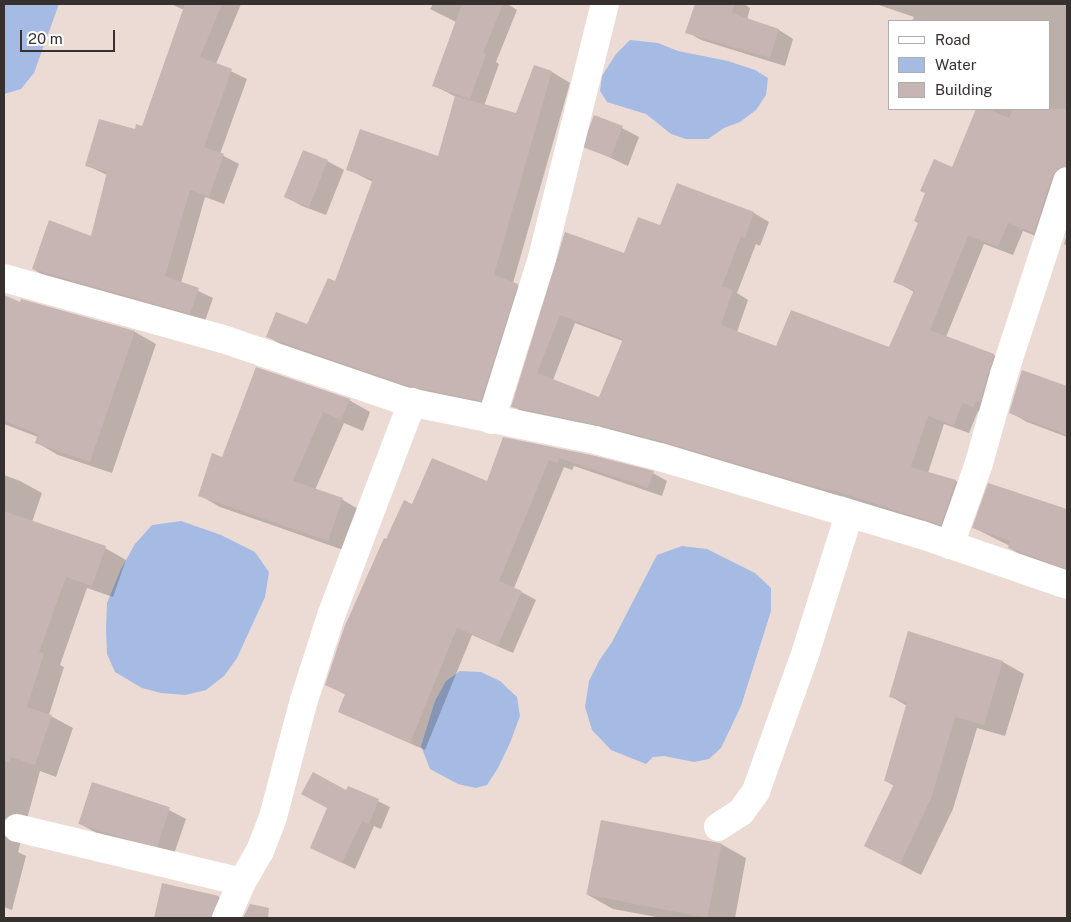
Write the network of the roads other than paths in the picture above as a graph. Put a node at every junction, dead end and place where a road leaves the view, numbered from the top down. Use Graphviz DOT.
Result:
graph roads {
  1 [pos="605,4"];
  2 [pos="1067,181"];
  3 [pos="4,278"];
  4 [pos="412,402"];
  5 [pos="491,420"];
  6 [pos="850,515"];
  7 [pos="950,545"];
  8 [pos="1067,585"];
  9 [pos="718,827"];
  10 [pos="17,828"];
  11 [pos="242,882"];
  12 [pos="226,918"];
  1 -- 5 [label="street"];
  2 -- 7 [label="street"];
  3 -- 4 [label="street"];
  4 -- 5 [label="street"];
  4 -- 11 [label="street"];
  5 -- 6 [label="street"];
  6 -- 7 [label="street"];
  6 -- 9 [label="street"];
  7 -- 8 [label="street"];
  10 -- 11 [label="street"];
  11 -- 12 [label="street"];
}
